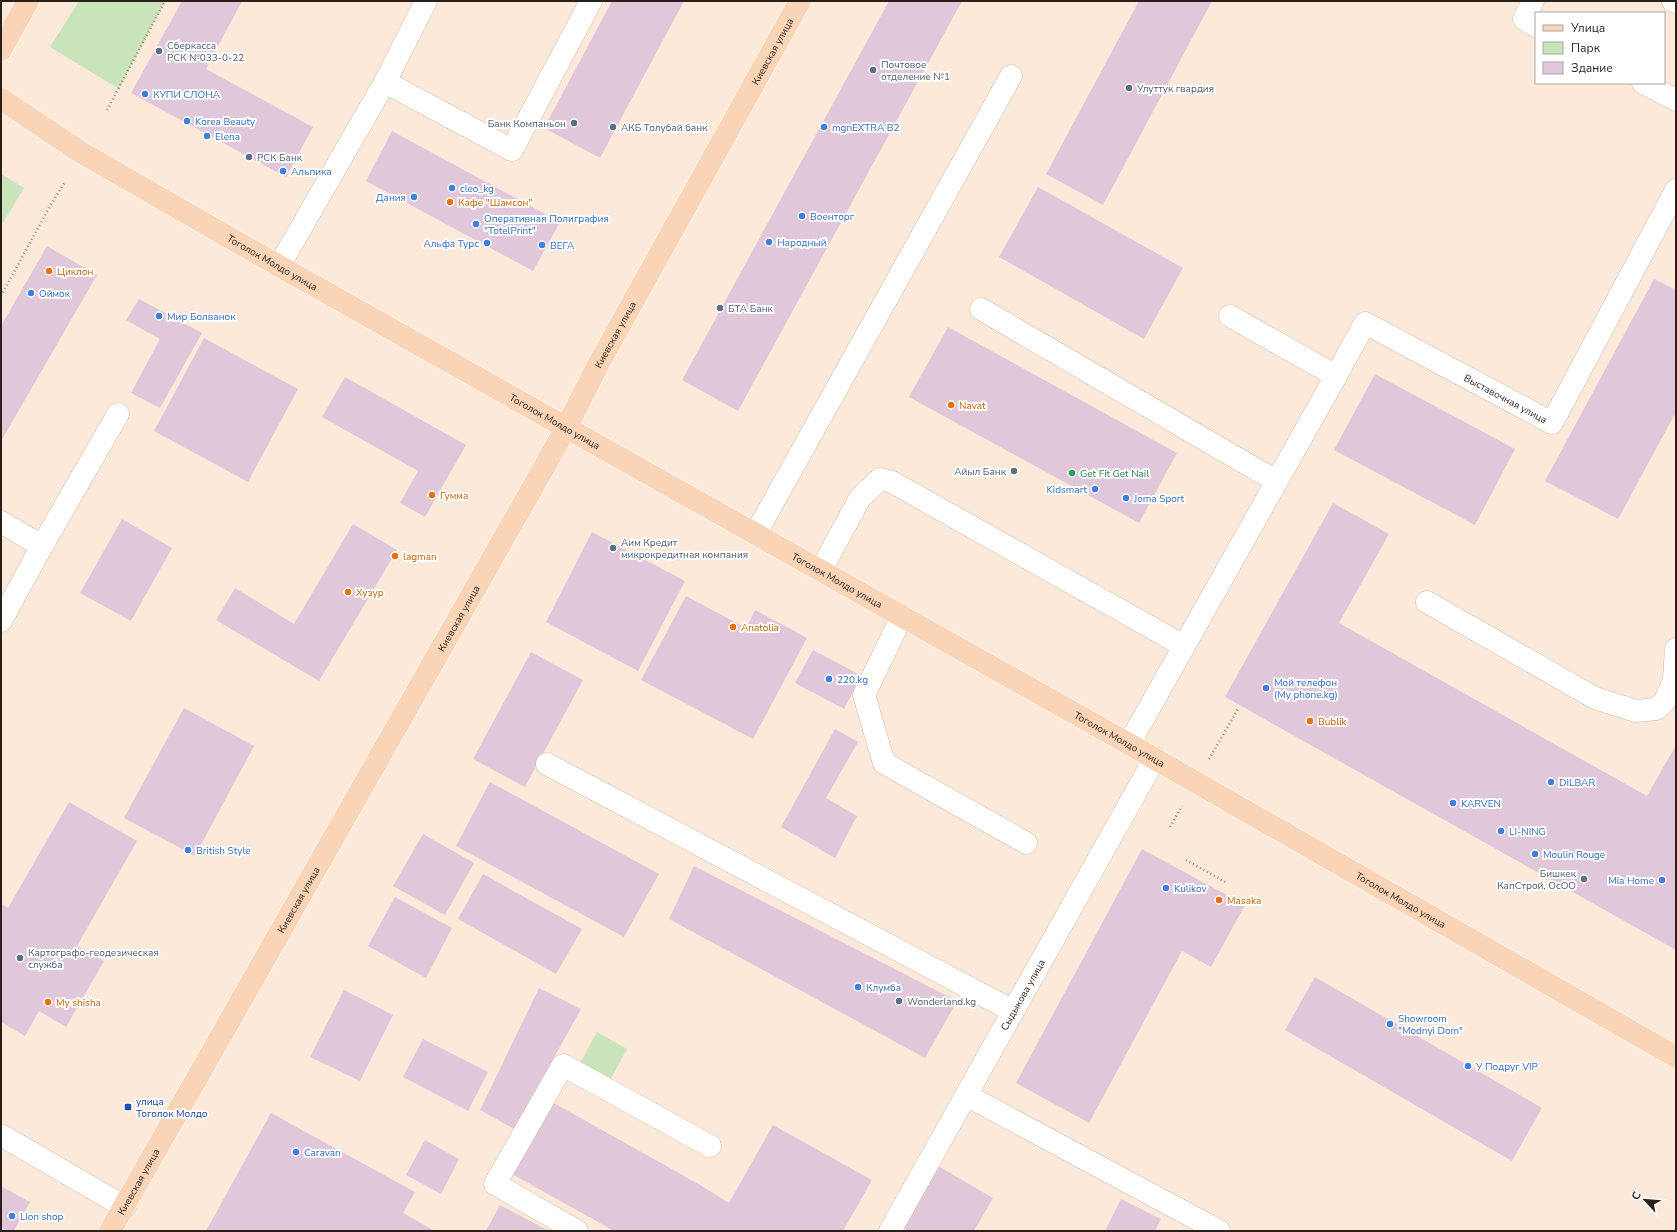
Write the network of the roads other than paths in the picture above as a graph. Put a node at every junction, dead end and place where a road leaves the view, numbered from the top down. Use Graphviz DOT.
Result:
graph roads {
  1 [pos="28,1"];
  2 [pos="426,1"];
  3 [pos="591,1"];
  4 [pos="800,1"];
  5 [pos="1533,1"];
  6 [pos="1535,25"];
  7 [pos="1,50"];
  8 [pos="1011,76"];
  9 [pos="385,82"];
  10 [pos="1645,84"];
  11 [pos="1,99"];
  12 [pos="1676,100"];
  13 [pos="1676,190"];
  14 [pos="279,266"];
  15 [pos="981,309"];
  16 [pos="1230,316"];
  17 [pos="1336,376"];
  18 [pos="118,414"];
  19 [pos="567,426"];
  20 [pos="1276,481"];
  21 [pos="1,522"];
  22 [pos="756,533"];
  23 [pos="42,546"];
  24 [pos="821,570"];
  25 [pos="1427,602"];
  26 [pos="902,616"];
  27 [pos="1,621"];
  28 [pos="1184,646"];
  29 [pos="1676,649"];
  30 [pos="1130,744"];
  31 [pos="1155,758"];
  32 [pos="547,764"];
  33 [pos="1026,844"];
  34 [pos="1013,1011"];
  35 [pos="1676,1057"];
  36 [pos="966,1095"];
  37 [pos="1,1135"];
  38 [pos="710,1146"];
  39 [pos="124,1206"];
  40 [pos="110,1231"];
  41 [pos="577,1231"];
  42 [pos="890,1231"];
  43 [pos="1219,1231"];
  1 -- 7 [label="main road"];
  2 -- 9 [label="street"];
  3 -- 9 [label="street"];
  4 -- 19 [label="main road, Киевская улица"];
  5 -- 6 [label="street"];
  8 -- 22 [label="street"];
  9 -- 14 [label="street"];
  10 -- 12 [label="street"];
  11 -- 14 [label="main road, Тоголок Молдо улица"];
  13 -- 17 [label="street, Выставочная улица"];
  14 -- 19 [label="main road, Тоголок Молдо улица"];
  15 -- 20 [label="street"];
  16 -- 17 [label="street"];
  17 -- 20 [label="street"];
  18 -- 23 [label="street"];
  19 -- 22 [label="main road, Тоголок Молдо улица"];
  19 -- 39 [label="main road, Киевская улица"];
  20 -- 28 [label="street"];
  21 -- 23 [label="street"];
  22 -- 24 [label="main road, Тоголок Молдо улица"];
  23 -- 27 [label="street"];
  24 -- 26 [label="main road, Тоголок Молдо улица"];
  24 -- 28 [label="street"];
  25 -- 29 [label="street"];
  26 -- 30 [label="main road, Тоголок Молдо улица"];
  26 -- 33 [label="street"];
  28 -- 30 [label="street"];
  30 -- 31 [label="main road, Тоголок Молдо улица"];
  31 -- 34 [label="street, Сыдыкова улица"];
  31 -- 35 [label="main road, Тоголок Молдо улица"];
  32 -- 34 [label="street"];
  34 -- 36 [label="street, Сыдыкова улица"];
  36 -- 42 [label="street, Сыдыкова улица"];
  36 -- 43 [label="street"];
  37 -- 39 [label="street"];
  38 -- 41 [label="street"];
  39 -- 40 [label="main road, Киевская улица"];
}
